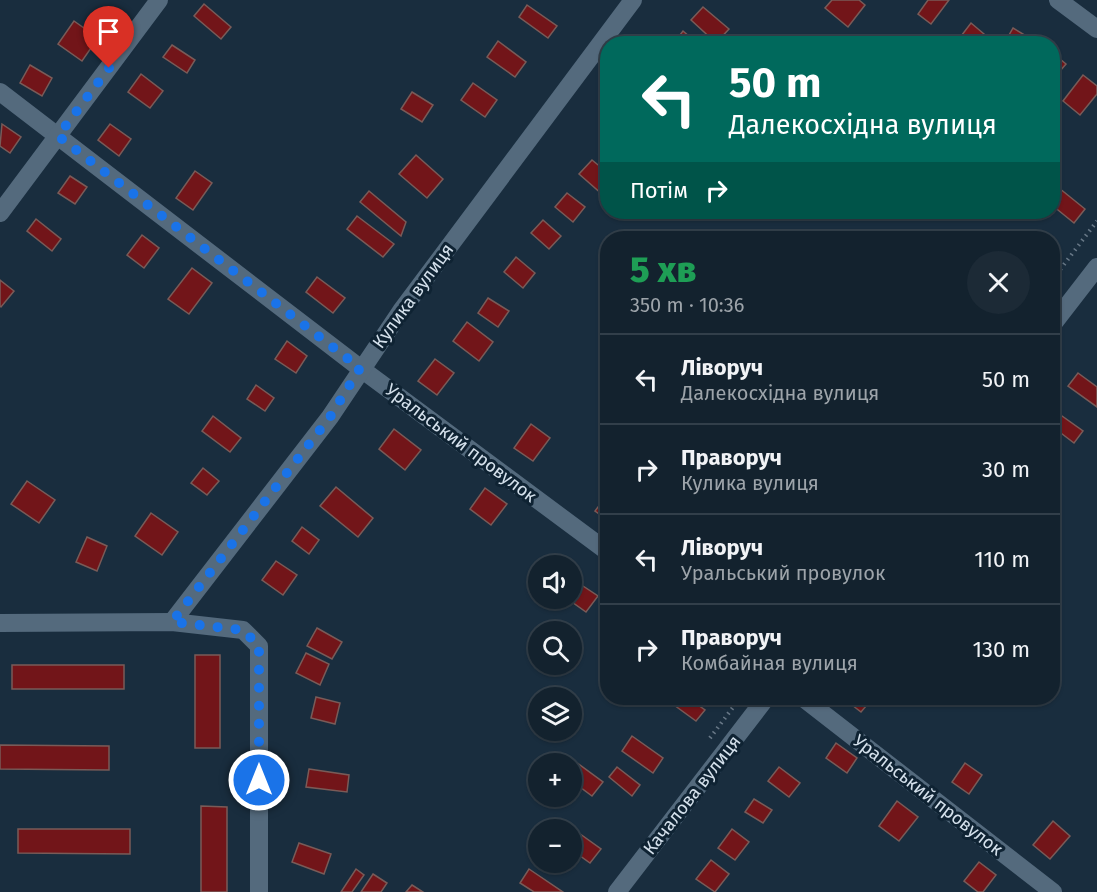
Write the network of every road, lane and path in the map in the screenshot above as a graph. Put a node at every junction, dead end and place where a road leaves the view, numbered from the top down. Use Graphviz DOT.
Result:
graph roads {
  1 [pos="159,0"];
  2 [pos="633,0"];
  3 [pos="1058,0"];
  4 [pos="1097,29"];
  5 [pos="606,36"];
  6 [pos="600,44"];
  7 [pos="0,92"];
  8 [pos="58,136"];
  9 [pos="0,213"];
  10 [pos="1097,221"];
  11 [pos="1097,267"];
  12 [pos="1060,270"];
  13 [pos="1060,315"];
  14 [pos="360,368"];
  15 [pos="600,546"];
  16 [pos="0,622"];
  17 [pos="172,622"];
  18 [pos="761,705"];
  19 [pos="812,705"];
  20 [pos="259,892"];
  21 [pos="617,892"];
  22 [pos="1053,892"];
  1 -- 8 [label="street"];
  2 -- 5 [label="street, Кулика вулиця"];
  3 -- 4 [label="street"];
  6 -- 14 [label="street, Кулика вулиця"];
  7 -- 8 [label="street, Уральський провулок"];
  8 -- 9 [label="street"];
  8 -- 14 [label="street, Уральський провулок"];
  10 -- 12 [label="path"];
  11 -- 13 [label="street"];
  14 -- 15 [label="street, Уральський провулок"];
  14 -- 17 [label="street, Кулика вулиця"];
  16 -- 17 [label="street"];
  17 -- 20 [label="street"];
  18 -- 21 [label="street, Качалова вулиця"];
  19 -- 22 [label="street, Уральський провулок"];
}
